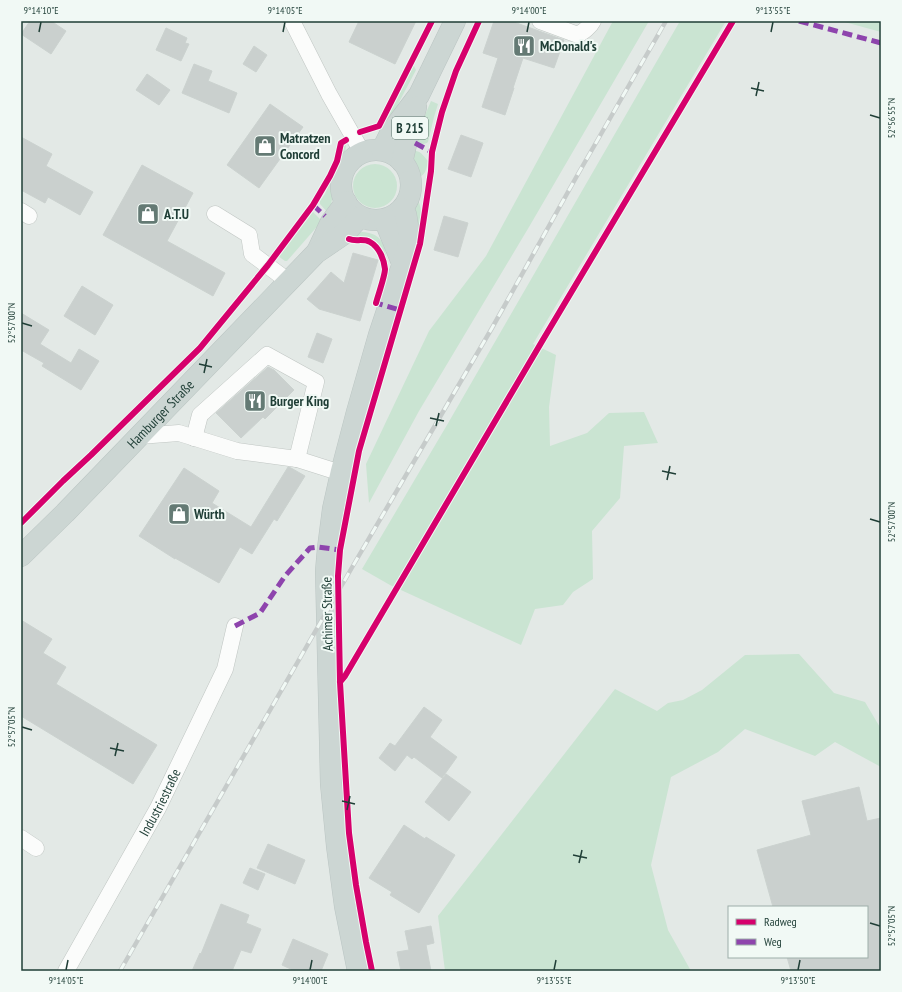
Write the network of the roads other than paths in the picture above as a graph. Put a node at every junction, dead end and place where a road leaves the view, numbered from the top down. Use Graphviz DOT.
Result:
graph roads {
  1 [pos="292,21"];
  2 [pos="455,21"];
  3 [pos="540,21"];
  4 [pos="593,21"];
  5 [pos="419,95"];
  6 [pos="382,150"];
  7 [pos="362,152"];
  8 [pos="402,162"];
  9 [pos="346,202"];
  10 [pos="403,210"];
  11 [pos="215,214"];
  12 [pos="360,217"];
  13 [pos="385,221"];
  14 [pos="316,253"];
  15 [pos="403,265"];
  16 [pos="288,281"];
  17 [pos="160,414"];
  18 [pos="179,433"];
  19 [pos="139,436"];
  20 [pos="194,438"];
  21 [pos="297,459"];
  22 [pos="341,473"];
  23 [pos="21,556"];
  24 [pos="235,626"];
  25 [pos="21,838"];
  26 [pos="36,848"];
  27 [pos="66,971"];
  28 [pos="358,971"];
  1 -- 7 [label="street"];
  2 -- 5 [label="main road, B 215"];
  3 -- 4 [label="street"];
  5 -- 6 [label="main road, B 215"];
  5 -- 8 [label="main road, B 215"];
  6 -- 7 [label="main road"];
  6 -- 8 [label="main road"];
  7 -- 9 [label="main road"];
  8 -- 10 [label="main road"];
  9 -- 12 [label="main road"];
  9 -- 14 [label="main road, Hamburger Straße"];
  10 -- 13 [label="main road"];
  10 -- 15 [label="main road, Achimer Straße"];
  11 -- 16 [label="street"];
  12 -- 13 [label="main road"];
  12 -- 14 [label="main road, Hamburger Straße"];
  13 -- 15 [label="main road"];
  14 -- 16 [label="main road, Hamburger Straße"];
  15 -- 22 [label="main road, Achimer Straße"];
  16 -- 17 [label="main road, Hamburger Straße"];
  17 -- 18 [label="street"];
  17 -- 19 [label="main road, Hamburger Straße"];
  18 -- 19 [label="street"];
  18 -- 20 [label="street"];
  19 -- 23 [label="main road, Hamburger Straße"];
  20 -- 21 [label="street"];
  20 -- 21 [label="street"];
  21 -- 22 [label="street"];
  22 -- 28 [label="main road, Achimer Straße"];
  24 -- 27 [label="street, Industriestraße"];
  25 -- 26 [label="street"];
}
